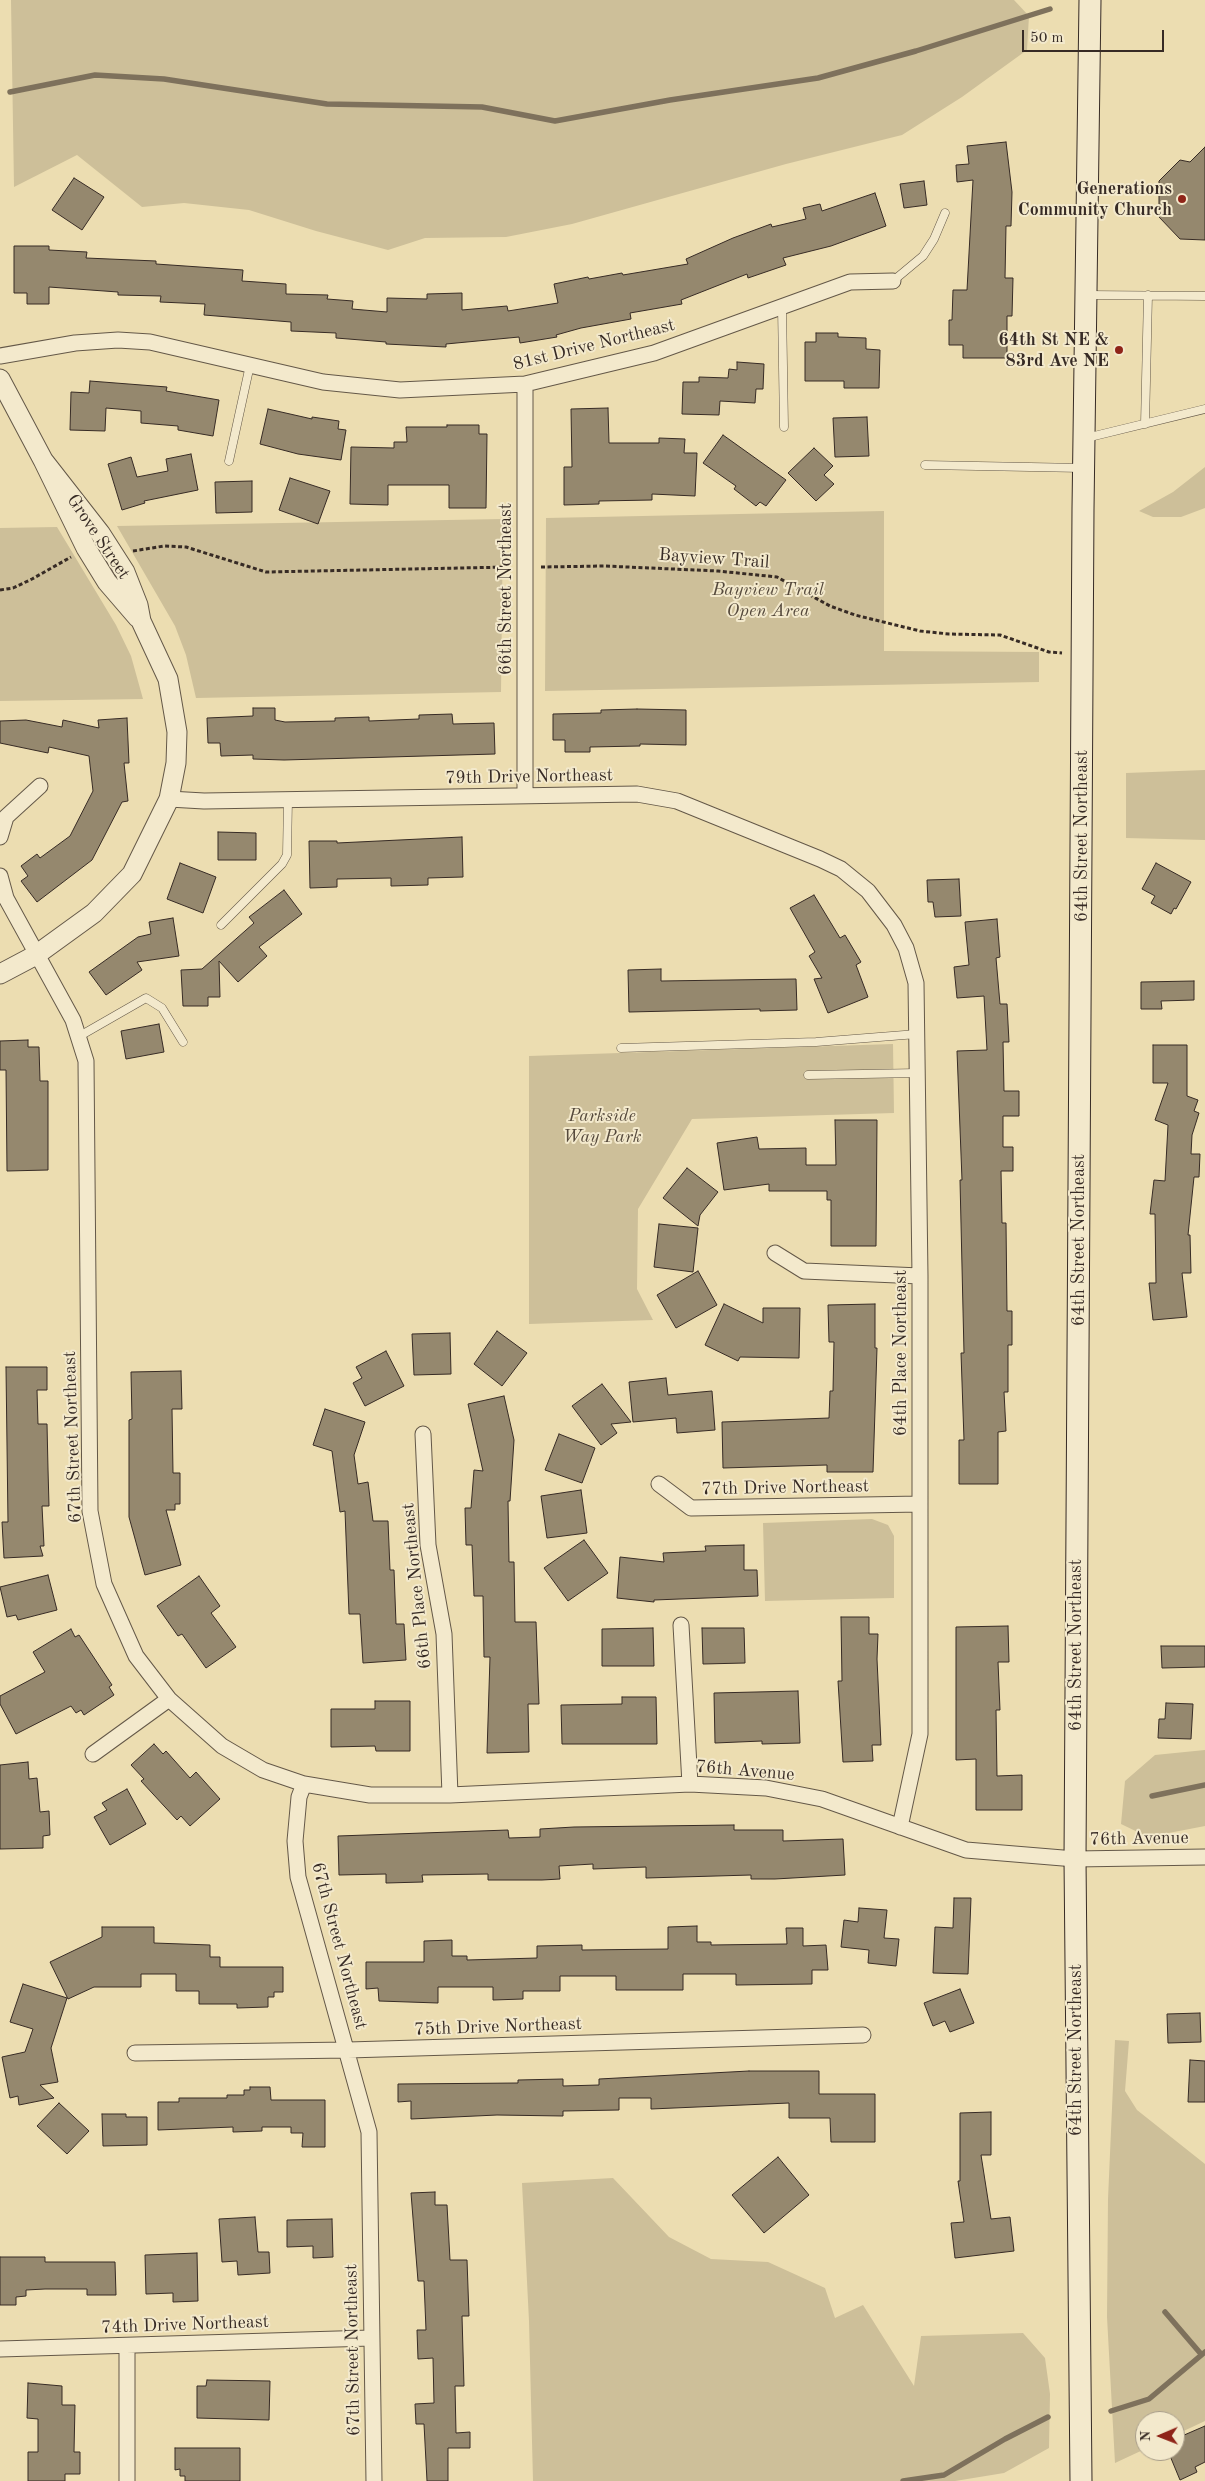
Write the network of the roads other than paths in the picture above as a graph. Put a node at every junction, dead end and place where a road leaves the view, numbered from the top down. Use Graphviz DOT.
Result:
graph roads {
  1 [pos="1090,0"];
  2 [pos="945,213"];
  3 [pos="892,281"];
  4 [pos="1086,294"];
  5 [pos="1148,295"];
  6 [pos="1205,296"];
  7 [pos="782,307"];
  8 [pos="0,356"];
  9 [pos="250,365"];
  10 [pos="0,379"];
  11 [pos="525,384"];
  12 [pos="1205,409"];
  13 [pos="1145,424"];
  14 [pos="784,426"];
  15 [pos="1084,439"];
  16 [pos="229,461"];
  17 [pos="924,465"];
  18 [pos="1084,468"];
  19 [pos="40,786"];
  20 [pos="525,795"];
  21 [pos="169,799"];
  22 [pos="288,799"];
  23 [pos="0,837"];
  24 [pos="0,876"];
  25 [pos="868,891"];
  26 [pos="221,925"];
  27 [pos="36,955"];
  28 [pos="0,974"];
  29 [pos="917,1034"];
  30 [pos="78,1037"];
  31 [pos="183,1042"];
  32 [pos="621,1048"];
  33 [pos="918,1073"];
  34 [pos="808,1075"];
  35 [pos="774,1253"];
  36 [pos="920,1276"];
  37 [pos="423,1434"];
  38 [pos="659,1484"];
  39 [pos="920,1504"];
  40 [pos="682,1625"];
  41 [pos="169,1699"];
  42 [pos="93,1754"];
  43 [pos="304,1784"];
  44 [pos="690,1784"];
  45 [pos="450,1795"];
  46 [pos="900,1827"];
  47 [pos="1205,1857"];
  48 [pos="1075,1859"];
  49 [pos="863,2035"];
  50 [pos="348,2050"];
  51 [pos="134,2053"];
  52 [pos="371,2338"];
  53 [pos="127,2346"];
  54 [pos="0,2350"];
  55 [pos="127,2481"];
  56 [pos="374,2481"];
  57 [pos="1081,2481"];
  1 -- 4 [label="main road, 64th Street Northeast"];
  2 -- 3 [label="lane"];
  3 -- 7 [label="street, 81st Drive Northeast"];
  4 -- 5 [label="lane"];
  4 -- 15 [label="main road, 64th Street Northeast"];
  5 -- 6 [label="lane"];
  5 -- 13 [label="lane"];
  7 -- 11 [label="street, 81st Drive Northeast"];
  7 -- 14 [label="lane"];
  8 -- 9 [label="street, 81st Drive Northeast"];
  9 -- 11 [label="street, 81st Drive Northeast"];
  9 -- 16 [label="lane"];
  10 -- 21 [label="street, Grove Street"];
  11 -- 20 [label="street, 66th Street Northeast"];
  12 -- 13 [label="lane"];
  13 -- 15 [label="lane"];
  15 -- 18 [label="main road, 64th Street Northeast"];
  17 -- 18 [label="lane"];
  18 -- 48 [label="main road, 64th Street Northeast"];
  19 -- 23 [label="street"];
  20 -- 22 [label="street, 79th Drive Northeast"];
  20 -- 25 [label="street, 79th Drive Northeast"];
  21 -- 22 [label="street, 79th Drive Northeast"];
  21 -- 27 [label="street, Grove Street"];
  22 -- 26 [label="lane"];
  24 -- 27 [label="street, 67th Street Northeast"];
  25 -- 29 [label="street, 64th Place Northeast"];
  27 -- 28 [label="street, Grove Street"];
  27 -- 30 [label="street, 67th Street Northeast"];
  29 -- 32 [label="lane"];
  29 -- 33 [label="street, 64th Place Northeast"];
  30 -- 31 [label="lane"];
  30 -- 41 [label="street, 67th Street Northeast"];
  33 -- 34 [label="lane"];
  33 -- 36 [label="street, 64th Place Northeast"];
  35 -- 36 [label="street"];
  36 -- 39 [label="street, 64th Place Northeast"];
  37 -- 45 [label="street, 66th Place Northeast"];
  38 -- 39 [label="street, 77th Drive Northeast"];
  39 -- 46 [label="street, 64th Place Northeast"];
  40 -- 44 [label="street"];
  41 -- 42 [label="street"];
  41 -- 43 [label="street, 67th Street Northeast"];
  43 -- 45 [label="street, 76th Avenue"];
  43 -- 50 [label="street, 67th Street Northeast"];
  44 -- 45 [label="street, 76th Avenue"];
  44 -- 46 [label="street, 76th Avenue"];
  46 -- 48 [label="street, 76th Avenue"];
  47 -- 48 [label="street, 76th Avenue"];
  48 -- 57 [label="main road, 64th Street Northeast"];
  49 -- 50 [label="street, 75th Drive Northeast"];
  50 -- 51 [label="street, 75th Drive Northeast"];
  50 -- 52 [label="street, 67th Street Northeast"];
  52 -- 53 [label="street, 74th Drive Northeast"];
  52 -- 56 [label="street, 67th Street Northeast"];
  53 -- 54 [label="street, 74th Drive Northeast"];
  53 -- 55 [label="street"];
}
